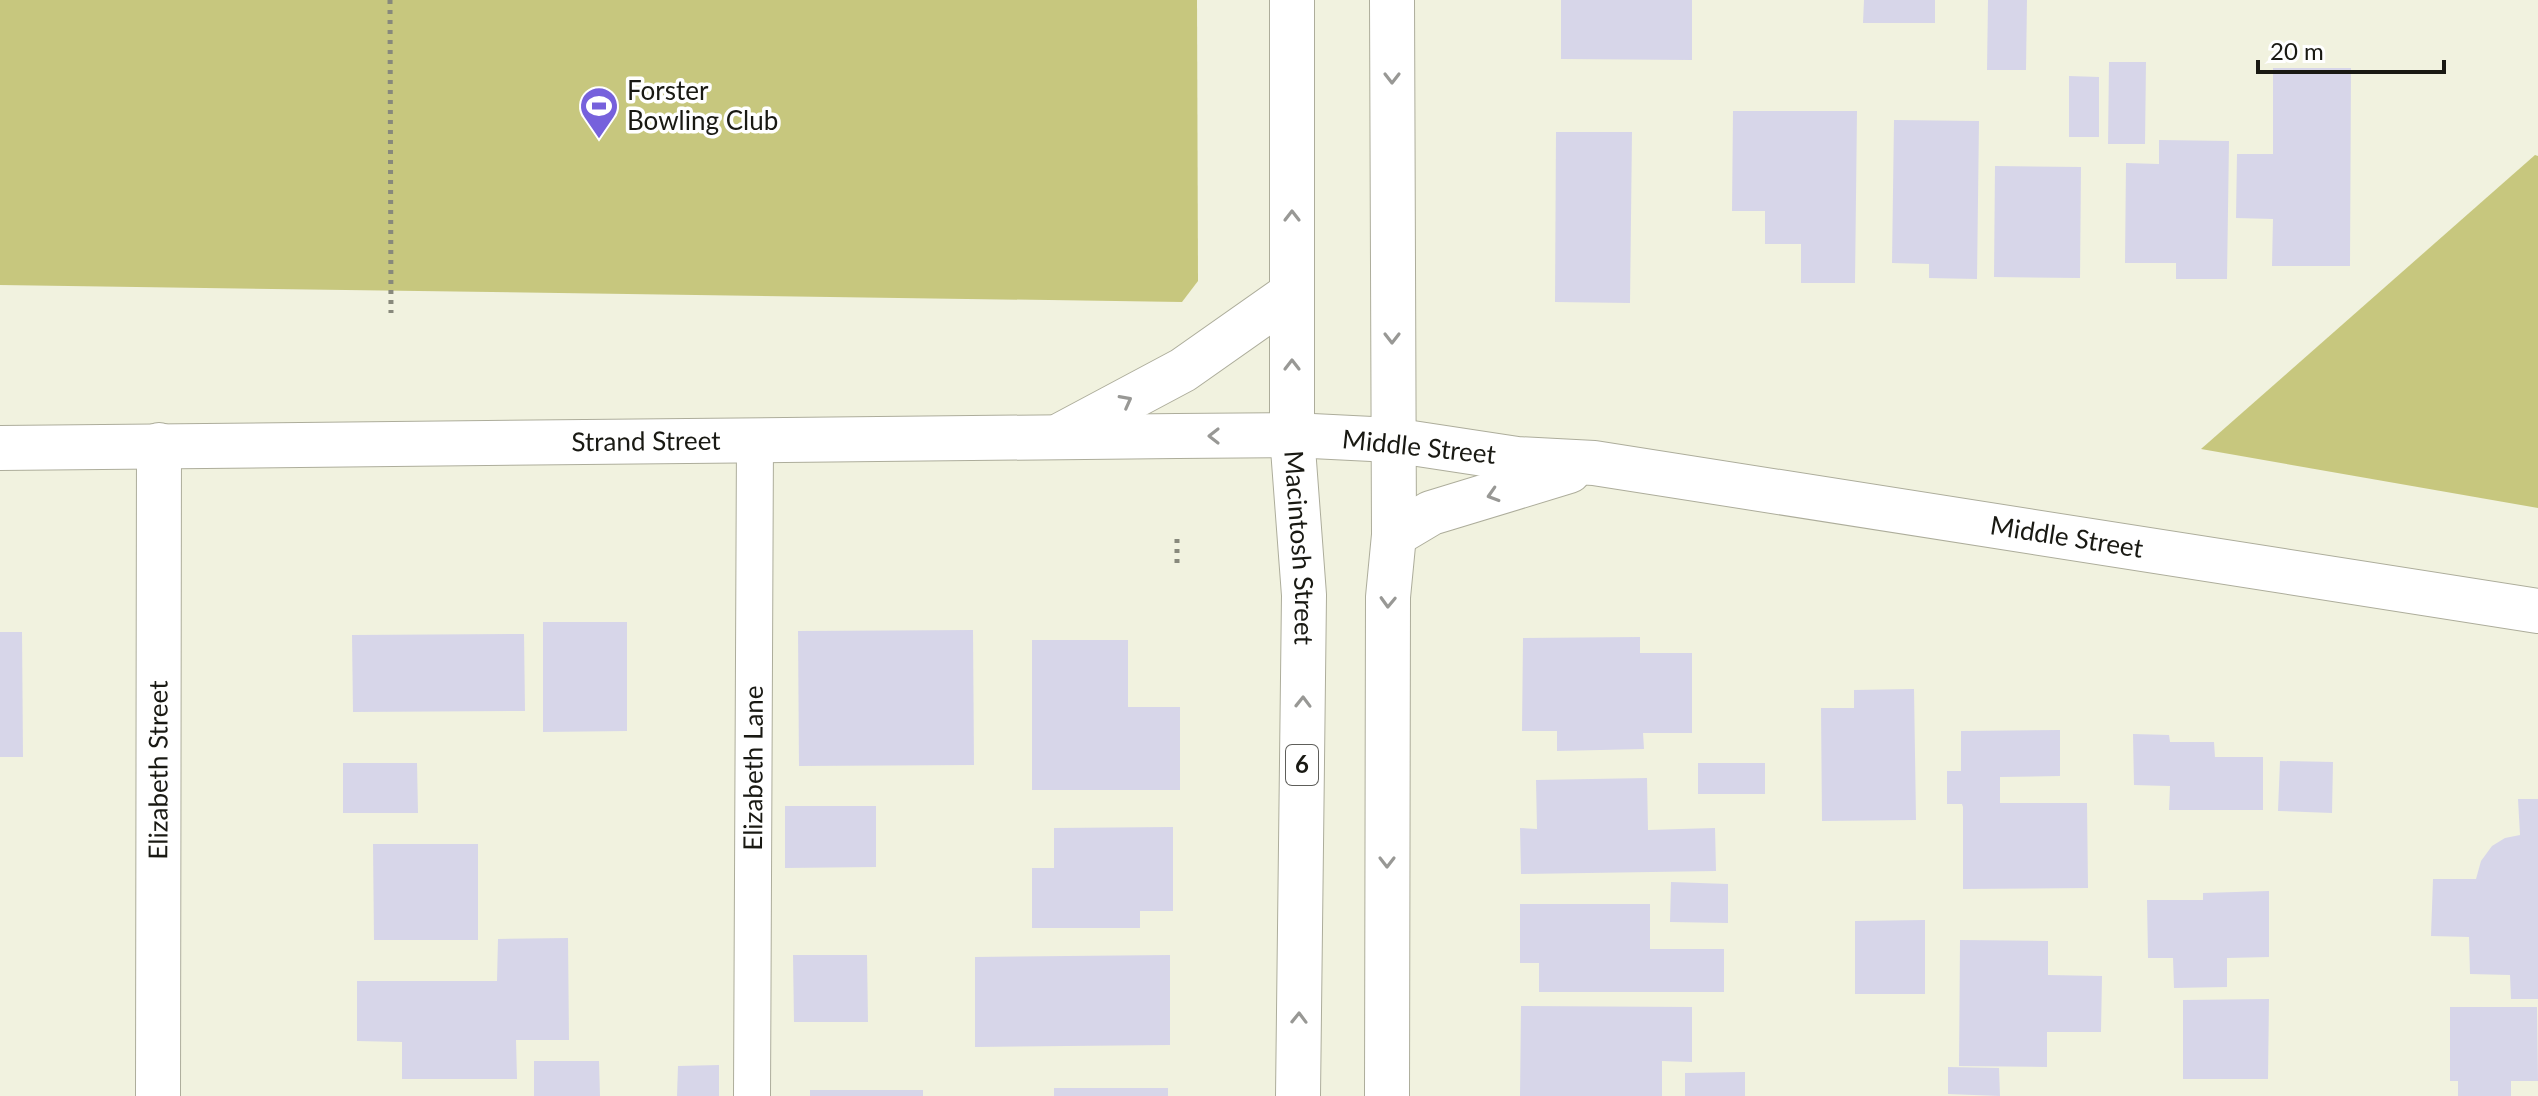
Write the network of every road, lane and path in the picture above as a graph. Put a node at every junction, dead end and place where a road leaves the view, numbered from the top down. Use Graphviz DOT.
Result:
graph roads {
  1 [pos="390,0"];
  2 [pos="1292,0"];
  3 [pos="1392,0"];
  4 [pos="1291,294"];
  5 [pos="391,313"];
  6 [pos="1292,435"];
  7 [pos="1057,437"];
  8 [pos="755,440"];
  9 [pos="1392,440"];
  10 [pos="159,445"];
  11 [pos="0,448"];
  12 [pos="1594,463"];
  13 [pos="1394,535"];
  14 [pos="1177,539"];
  15 [pos="1177,568"];
  16 [pos="2538,611"];
  17 [pos="158,1096"];
  18 [pos="752,1096"];
  19 [pos="1298,1096"];
  20 [pos="1387,1096"];
  1 -- 5 [label="path"];
  4 -- 2 [label="street, Macintosh Street / 6, one-way"];
  3 -- 9 [label="street, one-way"];
  6 -- 4 [label="street, Macintosh Street / 6, one-way"];
  7 -- 4 [label="street, one-way"];
  6 -- 7 [label="street, Strand Street, one-way"];
  6 -- 9 [label="street, Middle Street"];
  19 -- 6 [label="street, Macintosh Street / 6, one-way"];
  7 -- 8 [label="street, Strand Street"];
  8 -- 10 [label="street, Strand Street"];
  8 -- 18 [label="lane, Elizabeth Lane"];
  9 -- 12 [label="street, Middle Street"];
  9 -- 13 [label="street"];
  10 -- 11 [label="street, Strand Street"];
  10 -- 17 [label="street, Elizabeth Street"];
  12 -- 13 [label="street, Middle Street, one-way"];
  12 -- 16 [label="street, Middle Street"];
  13 -- 20 [label="street, one-way"];
  14 -- 15 [label="path"];
}
